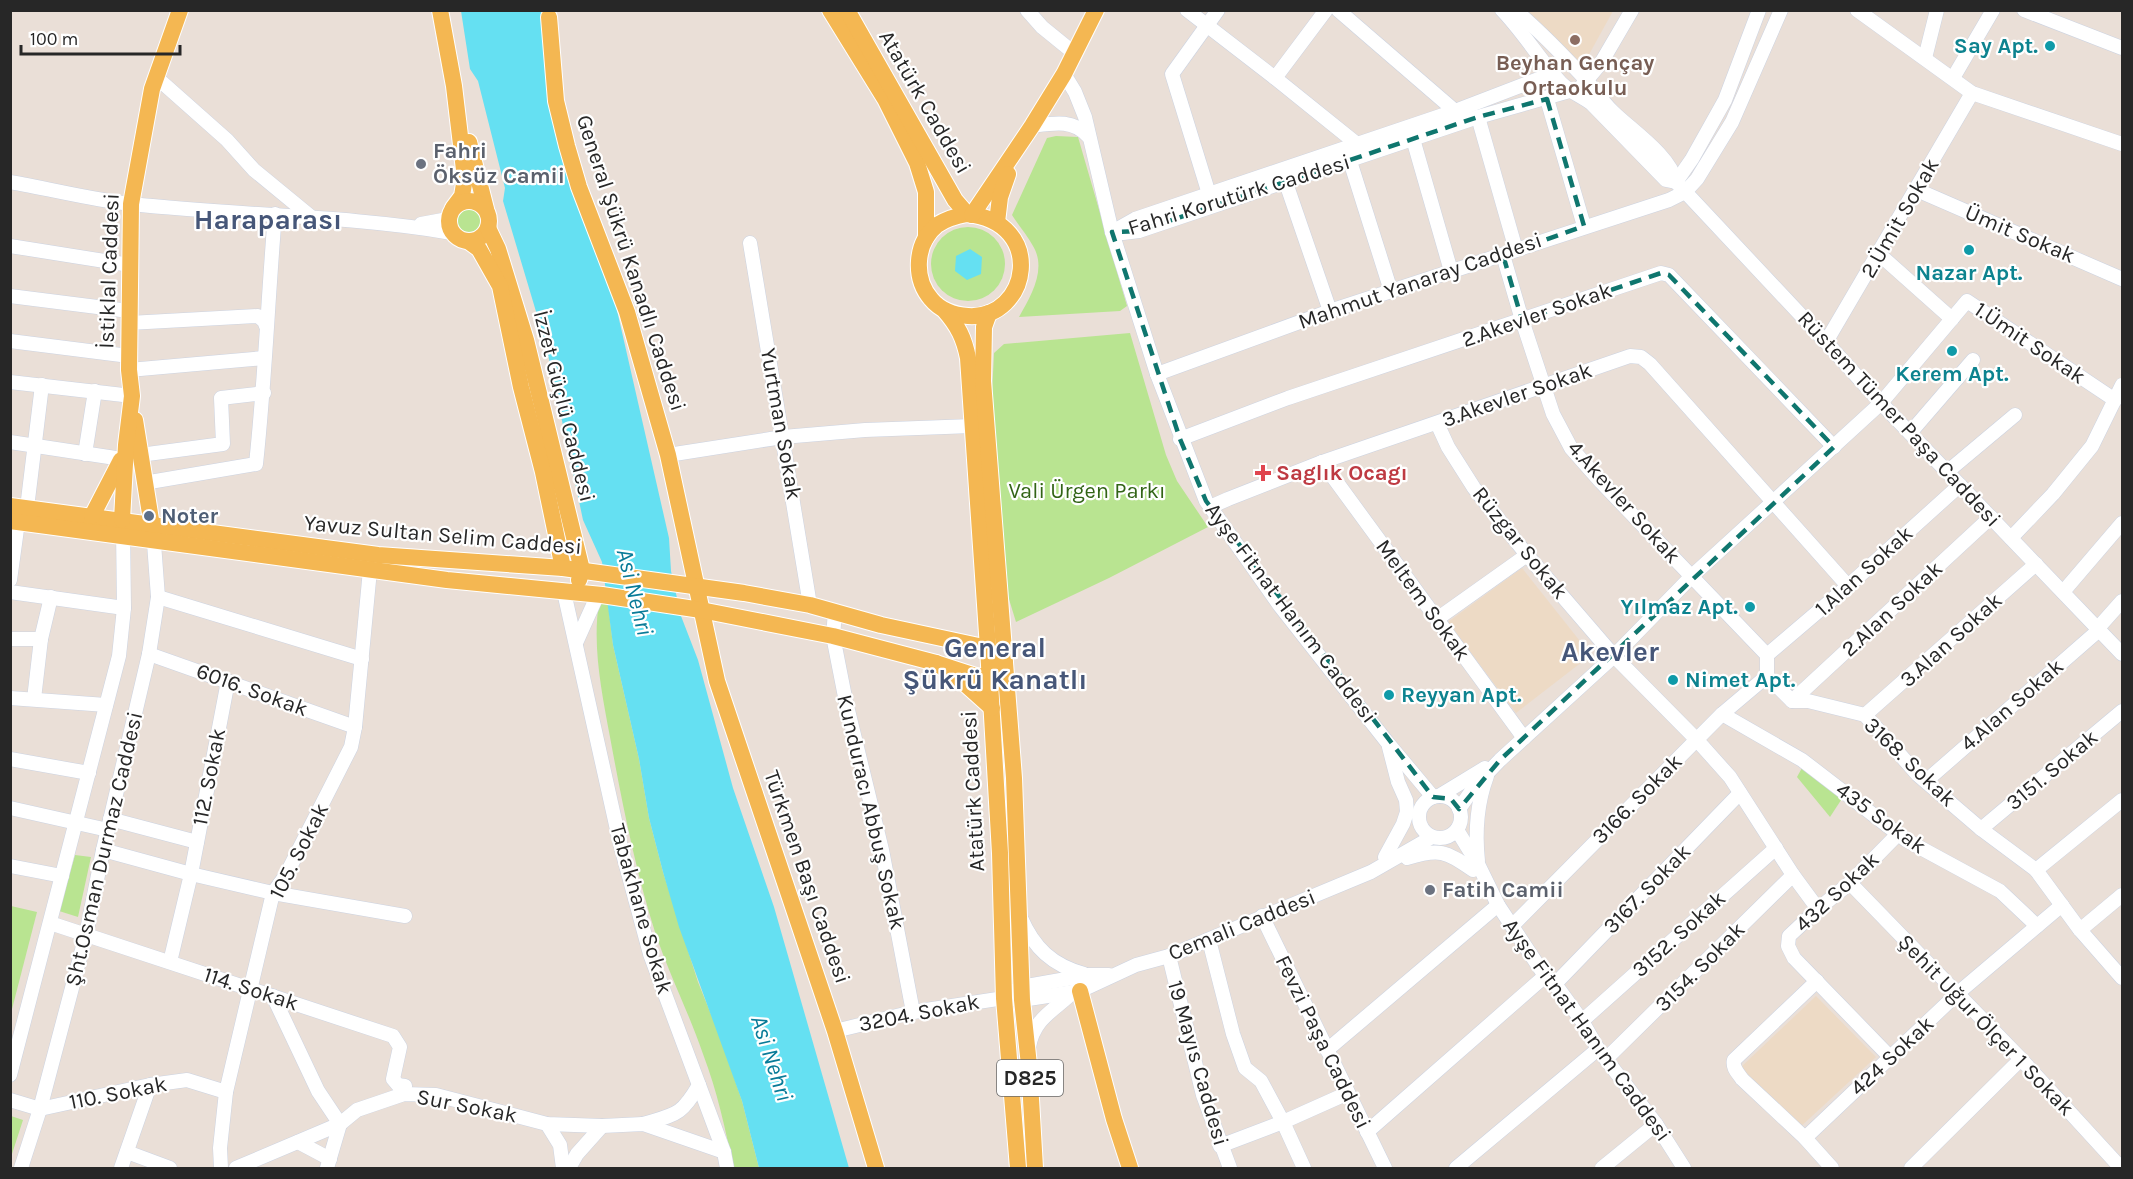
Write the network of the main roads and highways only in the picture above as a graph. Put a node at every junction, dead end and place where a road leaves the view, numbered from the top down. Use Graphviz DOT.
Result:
graph roads {
  1 [pos="180,10"];
  2 [pos="440,10"];
  3 [pos="830,10"];
  4 [pos="847,10"];
  5 [pos="1096,10"];
  6 [pos="549,14"];
  7 [pos="454,86"];
  8 [pos="1018,148"];
  9 [pos="486,209"];
  10 [pos="969,214"];
  11 [pos="451,220"];
  12 [pos="997,222"];
  13 [pos="488,228"];
  14 [pos="926,238"];
  15 [pos="468,241"];
  16 [pos="945,310"];
  17 [pos="989,313"];
  18 [pos="129,453"];
  19 [pos="16,514"];
  20 [pos="92,516"];
  21 [pos="122,527"];
  22 [pos="153,532"];
  23 [pos="563,568"];
  24 [pos="589,571"];
  25 [pos="564,591"];
  26 [pos="693,597"];
  27 [pos="988,648"];
  28 [pos="1005,662"];
  29 [pos="936,663"];
  30 [pos="990,674"];
  31 [pos="992,708"];
  32 [pos="1077,992"];
  33 [pos="876,1168"];
  34 [pos="1018,1168"];
  35 [pos="1035,1168"];
  36 [pos="1130,1168"];
  1 -- 18 [label="main road, İstiklal Caddesi"];
  2 -- 7 [label="main road, İzzet Güçlü Caddesi"];
  3 -- 14 [label="main road, Atatürk Caddesi"];
  4 -- 10 [label="main road, Atatürk Caddesi"];
  5 -- 8 [label="main road"];
  6 -- 26 [label="main road, General Şükrü Kanadlı Caddesi"];
  7 -- 9 [label="main road, İzzet Güçlü Caddesi"];
  7 -- 11 [label="main road, İzzet Güçlü Caddesi"];
  8 -- 10 [label="main road"];
  8 -- 12 [label="main road"];
  9 -- 11 [label="main road"];
  9 -- 13 [label="main road, İzzet Güçlü Caddesi"];
  10 -- 12 [label="main road"];
  10 -- 14 [label="main road"];
  11 -- 15 [label="main road, İzzet Güçlü Caddesi"];
  12 -- 17 [label="main road"];
  13 -- 15 [label="main road"];
  13 -- 24 [label="main road, İzzet Güçlü Caddesi"];
  14 -- 16 [label="main road, Atatürk Caddesi"];
  15 -- 23 [label="main road, İzzet Güçlü Caddesi"];
  16 -- 17 [label="main road"];
  16 -- 27 [label="main road, Atatürk Caddesi / D825"];
  17 -- 28 [label="main road, Atatürk Caddesi / D825"];
  18 -- 20 [label="main road"];
  18 -- 21 [label="main road, İstiklal Caddesi"];
  18 -- 22 [label="main road, İstiklal Caddesi"];
  19 -- 20 [label="main road, Yavuz Sultan Selim Caddesi"];
  19 -- 21 [label="main road, Yavuz Sultan Selim Caddesi"];
  20 -- 21 [label="main road, Yavuz Sultan Selim Caddesi"];
  21 -- 22 [label="main road, Yavuz Sultan Selim Caddesi"];
  22 -- 23 [label="main road, Yavuz Sultan Selim Caddesi"];
  22 -- 25 [label="main road, Yavuz Sultan Selim Caddesi"];
  23 -- 24 [label="main road, Yavuz Sultan Selim Caddesi"];
  24 -- 25 [label="main road"];
  24 -- 26 [label="main road, Yavuz Sultan Selim Caddesi"];
  25 -- 26 [label="main road, Yavuz Sultan Selim Caddesi"];
  26 -- 27 [label="main road, Yavuz Sultan Selim Caddesi"];
  26 -- 29 [label="main road, Yavuz Sultan Selim Caddesi"];
  26 -- 33 [label="main road, Türkmen Başı Caddesi"];
  27 -- 28 [label="main road, Yavuz Sultan Selim Caddesi"];
  27 -- 30 [label="main road, Atatürk Caddesi / D825"];
  28 -- 30 [label="main road"];
  28 -- 35 [label="main road, Atatürk Caddesi / D825"];
  29 -- 30 [label="main road"];
  29 -- 31 [label="main road, Yavuz Sultan Selim Caddesi"];
  30 -- 31 [label="main road, Atatürk Caddesi / D825"];
  31 -- 34 [label="main road, Atatürk Caddesi / D825"];
  32 -- 36 [label="main road"];
}
